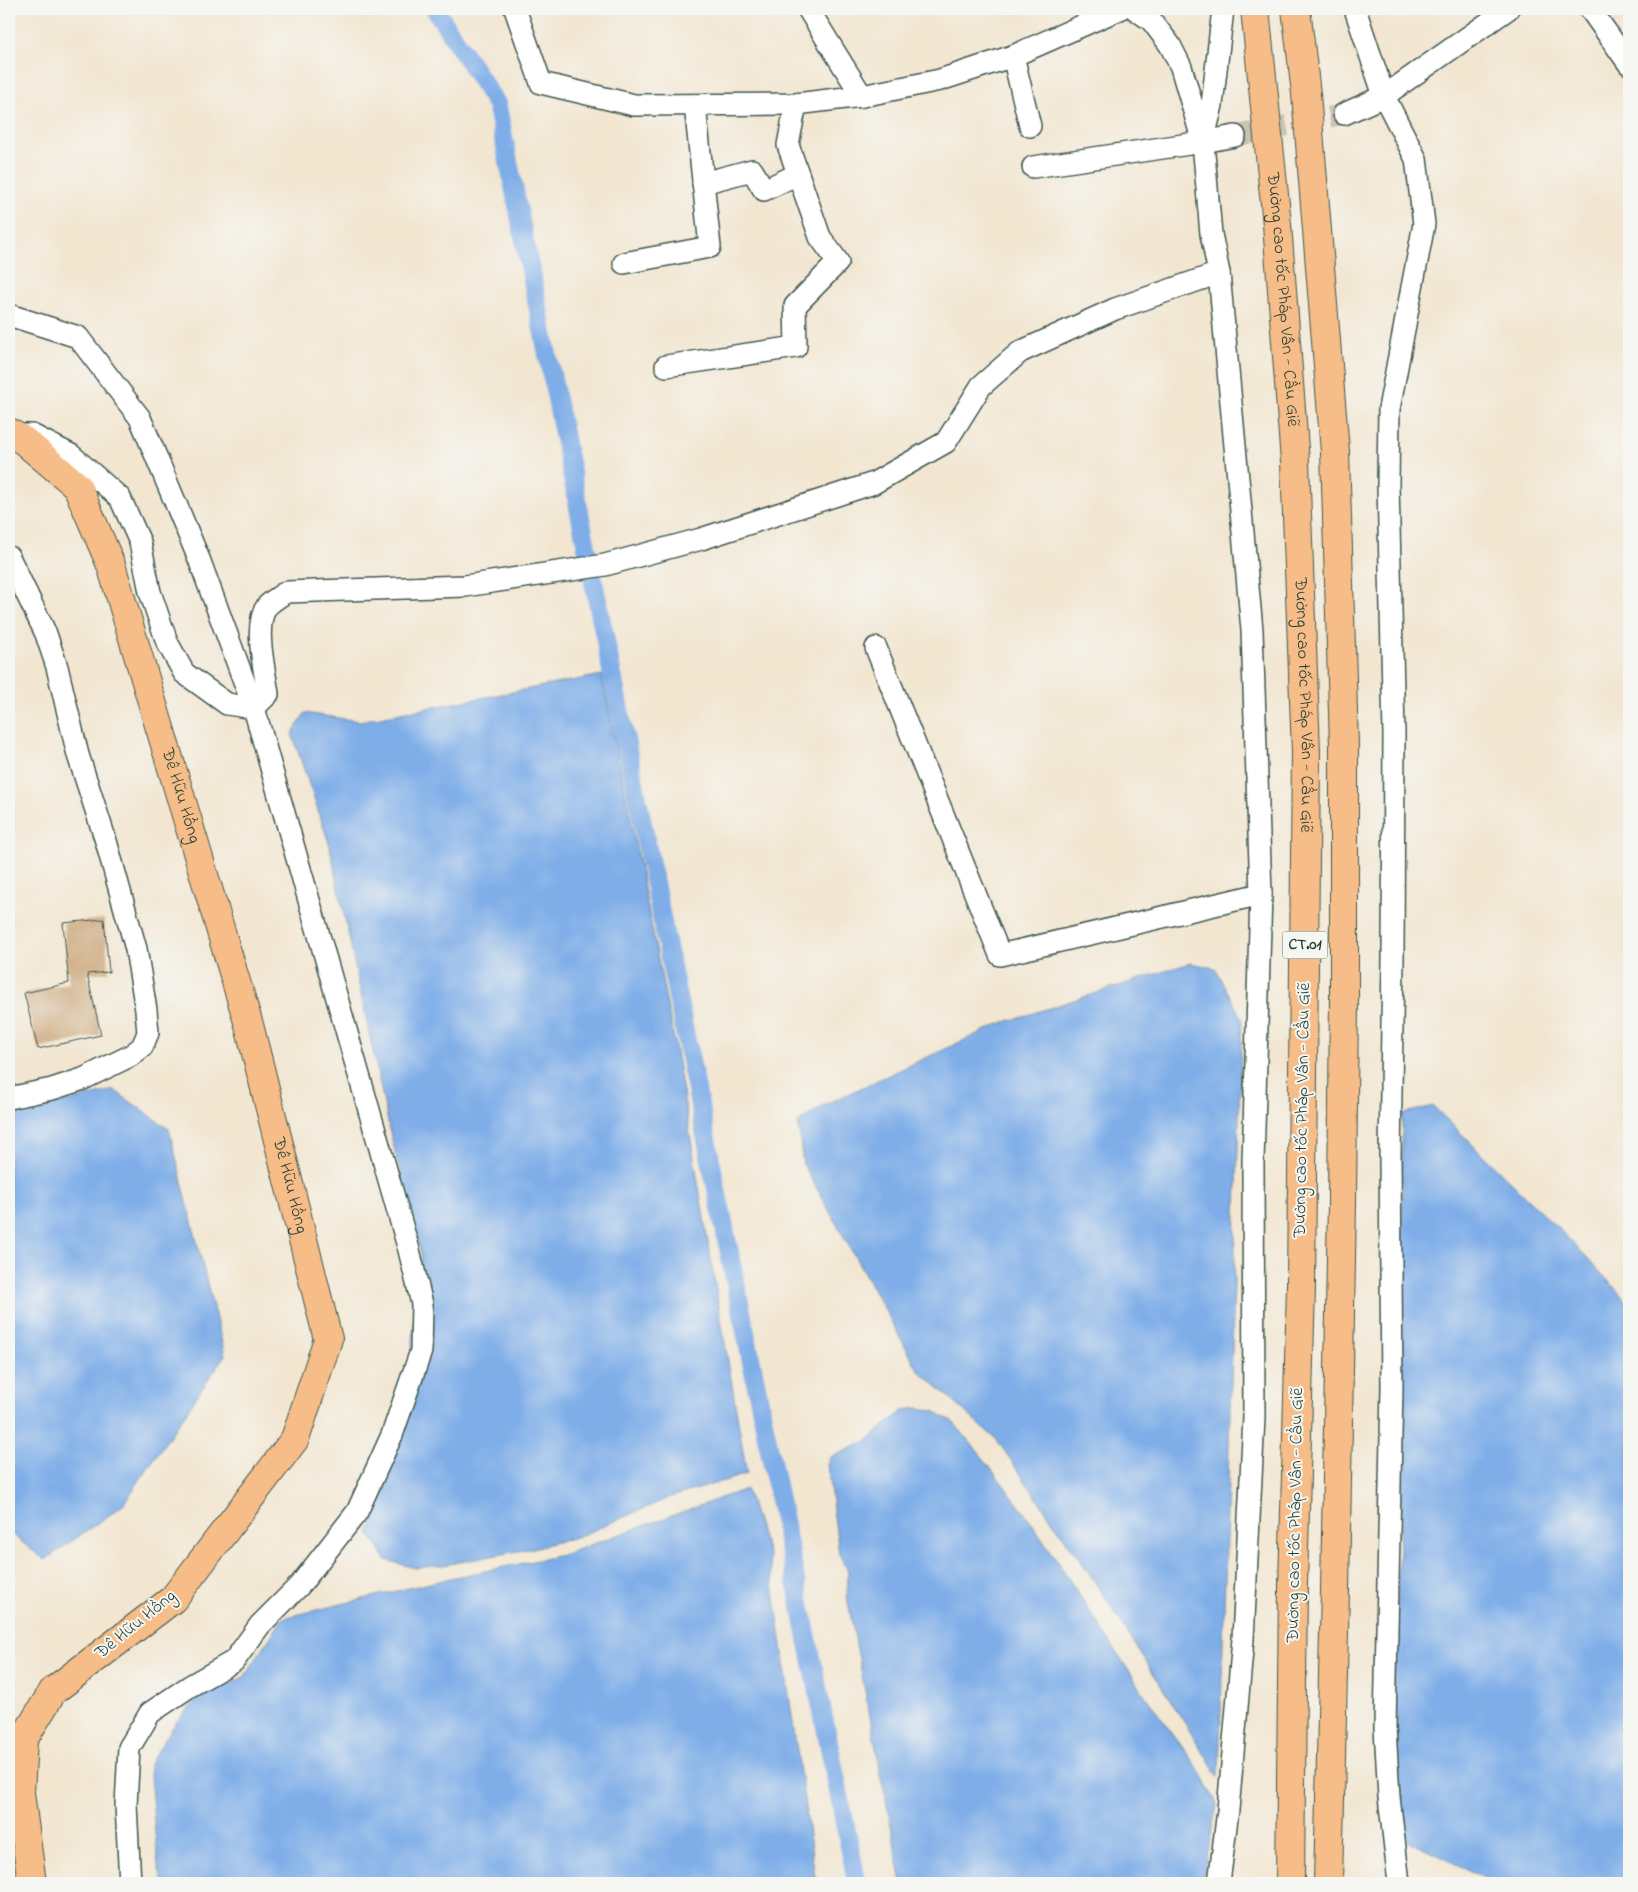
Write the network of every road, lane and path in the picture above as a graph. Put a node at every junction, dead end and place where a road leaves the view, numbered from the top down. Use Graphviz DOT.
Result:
graph roads {
  1 [pos="514,9"];
  2 [pos="808,9"];
  3 [pos="1120,9"];
  4 [pos="1135,9"];
  5 [pos="1223,9"];
  6 [pos="1255,9"];
  7 [pos="1296,9"];
  8 [pos="1355,9"];
  9 [pos="1508,9"];
  10 [pos="1590,9"];
  11 [pos="1013,56"];
  12 [pos="1629,64"];
  13 [pos="862,96"];
  14 [pos="1384,96"];
  15 [pos="796,104"];
  16 [pos="695,105"];
  17 [pos="1344,114"];
  18 [pos="1030,126"];
  19 [pos="1235,136"];
  20 [pos="1203,142"];
  21 [pos="1032,167"];
  22 [pos="798,174"];
  23 [pos="703,183"];
  24 [pos="624,263"];
  25 [pos="1220,273"];
  26 [pos="9,315"];
  27 [pos="666,366"];
  28 [pos="11,433"];
  29 [pos="9,557"];
  30 [pos="876,648"];
  31 [pos="254,708"];
  32 [pos="1261,894"];
  33 [pos="9,1098"];
  34 [pos="32,1883"];
  35 [pos="130,1883"];
  36 [pos="1219,1883"];
  37 [pos="1290,1883"];
  38 [pos="1328,1883"];
  39 [pos="1399,1883"];
  1 -- 16 [label="street"];
  2 -- 13 [label="street"];
  3 -- 11 [label="street"];
  4 -- 20 [label="street"];
  5 -- 20 [label="street"];
  6 -- 37 [label="main road, Đường cao tốc Pháp Vân - Cầu Giẽ / CT.01"];
  7 -- 38 [label="main road, CT.01"];
  8 -- 14 [label="street"];
  9 -- 14 [label="street"];
  10 -- 12 [label="street"];
  11 -- 13 [label="street"];
  11 -- 18 [label="street"];
  13 -- 15 [label="street"];
  14 -- 17 [label="street"];
  14 -- 39 [label="street"];
  15 -- 16 [label="street"];
  15 -- 22 [label="street"];
  16 -- 23 [label="street"];
  19 -- 20 [label="street"];
  20 -- 21 [label="street"];
  20 -- 25 [label="street"];
  22 -- 23 [label="street"];
  22 -- 27 [label="street"];
  23 -- 24 [label="street"];
  25 -- 31 [label="street"];
  25 -- 32 [label="street"];
  26 -- 31 [label="street"];
  28 -- 31 [label="street"];
  28 -- 34 [label="main road, Đê Hữu Hồng"];
  29 -- 33 [label="street"];
  30 -- 32 [label="street"];
  31 -- 35 [label="street"];
  32 -- 36 [label="street"];
}
